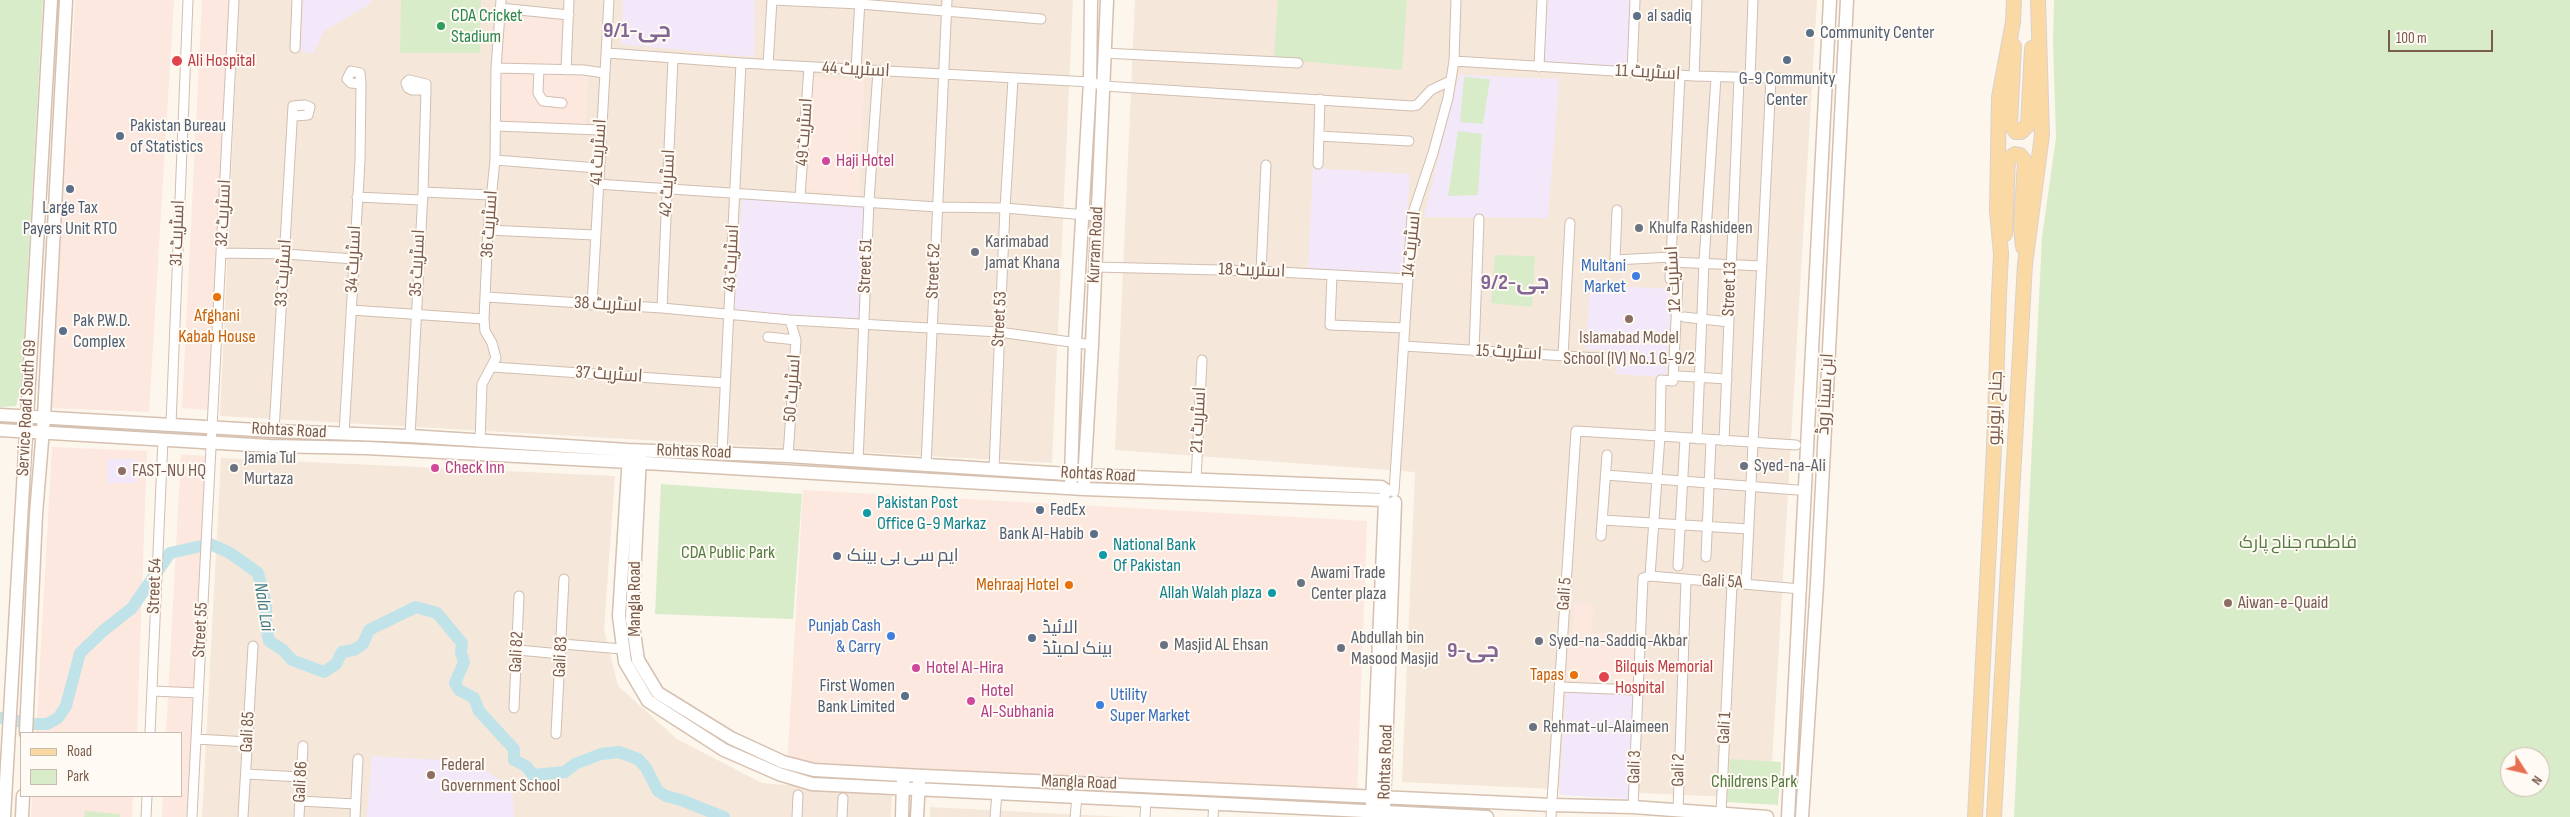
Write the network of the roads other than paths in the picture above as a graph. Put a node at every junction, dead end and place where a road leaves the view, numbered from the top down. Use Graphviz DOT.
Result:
graph roads {
  1 [pos="52,0"];
  2 [pos="66,0"];
  3 [pos="188,0"];
  4 [pos="234,0"];
  5 [pos="297,0"];
  6 [pos="570,0"];
  7 [pos="609,0"];
  8 [pos="772,0"];
  9 [pos="947,0"];
  10 [pos="1091,0"];
  11 [pos="1107,0"];
  12 [pos="1456,0"];
  13 [pos="1542,0"];
  14 [pos="1635,0"];
  15 [pos="1697,0"];
  16 [pos="1753,0"];
  17 [pos="1830,0"];
  18 [pos="1847,0"];
  19 [pos="2014,0"];
  20 [pos="860,2"];
  21 [pos="2038,2"];
  22 [pos="501,4"];
  23 [pos="946,11"];
  24 [pos="569,15"];
  25 [pos="1041,19"];
  26 [pos="2013,22"];
  27 [pos="295,48"];
  28 [pos="607,53"];
  29 [pos="1104,54"];
  30 [pos="673,58"];
  31 [pos="1454,61"];
  32 [pos="741,63"];
  33 [pos="1298,63"];
  34 [pos="768,65"];
  35 [pos="1539,66"];
  36 [pos="809,67"];
  37 [pos="496,68"];
  38 [pos="540,69"];
  39 [pos="856,69"];
  40 [pos="566,70"];
  41 [pos="878,71"];
  42 [pos="1632,72"];
  43 [pos="604,73"];
  44 [pos="943,75"];
  45 [pos="1680,75"];
  46 [pos="1694,76"];
  47 [pos="1716,77"];
  48 [pos="1740,78"];
  49 [pos="1750,78"];
  50 [pos="1014,79"];
  51 [pos="1771,80"];
  52 [pos="1827,80"];
  53 [pos="1843,80"];
  54 [pos="1090,82"];
  55 [pos="1450,82"];
  56 [pos="361,84"];
  57 [pos="1104,86"];
  58 [pos="426,90"];
  59 [pos="1320,99"];
  60 [pos="562,103"];
  61 [pos="294,116"];
  62 [pos="495,126"];
  63 [pos="600,130"];
  64 [pos="1319,136"];
  65 [pos="1409,141"];
  66 [pos="495,160"];
  67 [pos="1318,164"];
  68 [pos="1266,167"];
  69 [pos="598,168"];
  70 [pos="597,184"];
  71 [pos="667,188"];
  72 [pos="735,194"];
  73 [pos="491,195"];
  74 [pos="422,196"];
  75 [pos="357,197"];
  76 [pos="800,197"];
  77 [pos="869,201"];
  78 [pos="937,208"];
  79 [pos="1005,208"];
  80 [pos="1617,210"];
  81 [pos="1082,215"];
  82 [pos="1097,216"];
  83 [pos="1479,219"];
  84 [pos="1570,223"];
  85 [pos="488,230"];
  86 [pos="594,234"];
  87 [pos="222,253"];
  88 [pos="285,254"];
  89 [pos="2001,254"];
  90 [pos="354,260"];
  91 [pos="1671,260"];
  92 [pos="1704,262"];
  93 [pos="1732,264"];
  94 [pos="2024,264"];
  95 [pos="1762,266"];
  96 [pos="1095,267"];
  97 [pos="1261,271"];
  98 [pos="1332,275"];
  99 [pos="1408,279"];
  100 [pos="486,297"];
  101 [pos="592,305"];
  102 [pos="662,308"];
  103 [pos="351,310"];
  104 [pos="415,314"];
  105 [pos="730,314"];
  106 [pos="1684,317"];
  107 [pos="484,319"];
  108 [pos="1701,319"];
  109 [pos="790,320"];
  110 [pos="1729,322"];
  111 [pos="864,323"];
  112 [pos="932,328"];
  113 [pos="1405,328"];
  114 [pos="999,332"];
  115 [pos="768,337"];
  116 [pos="796,340"];
  117 [pos="1076,341"];
  118 [pos="1092,345"];
  119 [pos="1404,346"];
  120 [pos="1474,350"];
  121 [pos="1563,356"];
  122 [pos="1614,359"];
  123 [pos="1202,360"];
  124 [pos="493,367"];
  125 [pos="1679,376"];
  126 [pos="1699,377"];
  127 [pos="1727,379"];
  128 [pos="1661,380"];
  129 [pos="724,383"];
  130 [pos="0,415"];
  131 [pos="26,416"];
  132 [pos="44,417"];
  133 [pos="126,423"];
  134 [pos="171,424"];
  135 [pos="211,426"];
  136 [pos="1,430"];
  137 [pos="274,431"];
  138 [pos="25,432"];
  139 [pos="42,432"];
  140 [pos="344,434"];
  141 [pos="123,436"];
  142 [pos="410,436"];
  143 [pos="1660,436"];
  144 [pos="1685,438"];
  145 [pos="164,439"];
  146 [pos="1697,439"];
  147 [pos="1711,440"];
  148 [pos="1724,441"];
  149 [pos="211,442"];
  150 [pos="480,442"];
  151 [pos="1753,443"];
  152 [pos="1796,445"];
  153 [pos="722,453"];
  154 [pos="1607,455"];
  155 [pos="634,456"];
  156 [pos="788,456"];
  157 [pos="858,461"];
  158 [pos="880,462"];
  159 [pos="24,466"];
  160 [pos="926,466"];
  161 [pos="994,469"];
  162 [pos="1077,475"];
  163 [pos="1606,475"];
  164 [pos="880,476"];
  165 [pos="1656,479"];
  166 [pos="1196,481"];
  167 [pos="1683,482"];
  168 [pos="1708,484"];
  169 [pos="1070,488"];
  170 [pos="1752,488"];
  171 [pos="1084,489"];
  172 [pos="1797,490"];
  173 [pos="1389,497"];
  174 [pos="1603,520"];
  175 [pos="1652,523"];
  176 [pos="1681,525"];
  177 [pos="1707,526"];
  178 [pos="1749,529"];
  179 [pos="1601,536"];
  180 [pos="1706,557"];
  181 [pos="1678,566"];
  182 [pos="1646,577"];
  183 [pos="564,579"];
  184 [pos="1686,580"];
  185 [pos="1732,584"];
  186 [pos="1746,584"];
  187 [pos="1801,589"];
  188 [pos="519,596"];
  189 [pos="14,632"];
  190 [pos="30,636"];
  191 [pos="562,644"];
  192 [pos="253,646"];
  193 [pos="622,648"];
  194 [pos="518,650"];
  195 [pos="561,654"];
  196 [pos="1559,687"];
  197 [pos="1638,690"];
  198 [pos="152,691"];
  199 [pos="198,694"];
  200 [pos="514,708"];
  201 [pos="26,732"];
  202 [pos="150,732"];
  203 [pos="556,734"];
  204 [pos="196,739"];
  205 [pos="248,742"];
  206 [pos="303,746"];
  207 [pos="358,759"];
  208 [pos="246,774"];
  209 [pos="903,775"];
  210 [pos="302,777"];
  211 [pos="919,782"];
  212 [pos="902,788"];
  213 [pos="997,793"];
  214 [pos="798,795"];
  215 [pos="1378,796"];
  216 [pos="23,797"];
  217 [pos="147,797"];
  218 [pos="1077,797"];
  219 [pos="843,798"];
  220 [pos="300,801"];
  221 [pos="1146,801"];
  222 [pos="356,804"];
  223 [pos="1633,807"];
  224 [pos="1678,810"];
  225 [pos="1213,811"];
  226 [pos="1552,811"];
  227 [pos="1274,812"];
  228 [pos="1332,813"];
  229 [pos="1384,813"];
  230 [pos="1721,813"];
  231 [pos="1446,816"];
  232 [pos="4,817"];
  233 [pos="22,817"];
  234 [pos="146,817"];
  235 [pos="192,817"];
  236 [pos="243,817"];
  237 [pos="299,817"];
  238 [pos="355,817"];
  239 [pos="796,817"];
  240 [pos="842,817"];
  241 [pos="902,817"];
  242 [pos="917,817"];
  243 [pos="995,817"];
  244 [pos="1075,817"];
  245 [pos="1145,817"];
  246 [pos="1487,817"];
  247 [pos="1767,817"];
  248 [pos="1788,817"];
  249 [pos="1802,817"];
  250 [pos="1975,817"];
  251 [pos="1994,817"];
  1 -- 131 [label="main road, Service Road South G9"];
  2 -- 132 [label="main road, Service Road South G9"];
  3 -- 134 [label="street, اسٹریٹ 31"];
  4 -- 87 [label="street, اسٹریٹ 32"];
  5 -- 27 [label="street"];
  6 -- 24 [label="street"];
  7 -- 28 [label="street, اسٹریٹ 41"];
  8 -- 20 [label="street"];
  8 -- 34 [label="street"];
  9 -- 23 [label="street, Street 52"];
  10 -- 54 [label="main road, Kurram Road"];
  11 -- 29 [label="main road, Kurram Road"];
  12 -- 31 [label="street, اسٹریٹ 14"];
  13 -- 35 [label="street"];
  14 -- 42 [label="street"];
  15 -- 46 [label="street"];
  16 -- 49 [label="street"];
  17 -- 52 [label="main road, ابن سینا روڈ"];
  18 -- 53 [label="main road, ابن سینا روڈ"];
  19 -- 26 [label="main road, جناح ایونیو"];
  20 -- 23 [label="street"];
  20 -- 39 [label="street"];
  21 -- 26 [label="main road"];
  21 -- 94 [label="main road, جناح ایونیو"];
  22 -- 24 [label="street"];
  22 -- 37 [label="street, اسٹریٹ 36"];
  23 -- 25 [label="street"];
  23 -- 44 [label="street, Street 52"];
  24 -- 40 [label="street"];
  26 -- 89 [label="main road, جناح ایونیو"];
  28 -- 30 [label="street, اسٹریٹ 44"];
  28 -- 43 [label="street, اسٹریٹ 41"];
  29 -- 33 [label="street"];
  29 -- 57 [label="main road, Kurram Road"];
  30 -- 32 [label="street, اسٹریٹ 44"];
  30 -- 71 [label="street, اسٹریٹ 42"];
  31 -- 35 [label="street, اسٹریٹ 11"];
  31 -- 55 [label="street, اسٹریٹ 14"];
  32 -- 34 [label="street, اسٹریٹ 44"];
  32 -- 72 [label="street, اسٹریٹ 43"];
  34 -- 36 [label="street, اسٹریٹ 44"];
  35 -- 42 [label="street, اسٹریٹ 11"];
  36 -- 39 [label="street, اسٹریٹ 44"];
  36 -- 76 [label="street, اسٹریٹ 49"];
  37 -- 38 [label="street"];
  37 -- 62 [label="street, اسٹریٹ 36"];
  38 -- 40 [label="street"];
  38 -- 60 [label="street"];
  39 -- 41 [label="street, اسٹریٹ 44"];
  40 -- 43 [label="street"];
  41 -- 44 [label="street, اسٹریٹ 44"];
  41 -- 77 [label="street, Street 51"];
  42 -- 45 [label="street, اسٹریٹ 11"];
  43 -- 63 [label="street, اسٹریٹ 41"];
  44 -- 50 [label="street, اسٹریٹ 44"];
  44 -- 78 [label="street, Street 52"];
  45 -- 46 [label="street, اسٹریٹ 11"];
  45 -- 91 [label="street, اسٹریٹ 12"];
  46 -- 47 [label="street, اسٹریٹ 11"];
  47 -- 48 [label="street, اسٹریٹ 11"];
  47 -- 92 [label="street"];
  48 -- 49 [label="street, اسٹریٹ 11"];
  48 -- 93 [label="street, Street 13"];
  49 -- 51 [label="street, اسٹریٹ 11"];
  50 -- 54 [label="street, اسٹریٹ 44"];
  50 -- 79 [label="street, Street 53"];
  51 -- 52 [label="street, اسٹریٹ 11"];
  51 -- 95 [label="street"];
  52 -- 53 [label="street, اسٹریٹ 11"];
  52 -- 187 [label="main road, ابن سینا روڈ"];
  53 -- 249 [label="main road, ابن سینا روڈ"];
  54 -- 57 [label="street, اسٹریٹ 44"];
  54 -- 81 [label="main road, Kurram Road"];
  55 -- 59 [label="street, اسٹریٹ 44"];
  55 -- 99 [label="street, اسٹریٹ 14"];
  56 -- 75 [label="street, اسٹریٹ 34"];
  57 -- 59 [label="street, اسٹریٹ 44"];
  57 -- 82 [label="main road, Kurram Road"];
  58 -- 74 [label="street, اسٹریٹ 35"];
  59 -- 64 [label="street"];
  61 -- 88 [label="street, اسٹریٹ 33"];
  62 -- 63 [label="street"];
  62 -- 66 [label="street, اسٹریٹ 36"];
  63 -- 69 [label="street, اسٹریٹ 41"];
  64 -- 65 [label="street"];
  64 -- 67 [label="street"];
  66 -- 69 [label="street"];
  66 -- 73 [label="street, اسٹریٹ 36"];
  68 -- 97 [label="street"];
  69 -- 70 [label="street, اسٹریٹ 41"];
  70 -- 71 [label="street"];
  70 -- 86 [label="street, اسٹریٹ 41"];
  71 -- 72 [label="street"];
  71 -- 102 [label="street, اسٹریٹ 42"];
  72 -- 76 [label="street"];
  72 -- 105 [label="street, اسٹریٹ 43"];
  73 -- 74 [label="street"];
  73 -- 85 [label="street, اسٹریٹ 36"];
  74 -- 75 [label="street"];
  74 -- 104 [label="street, اسٹریٹ 35"];
  75 -- 90 [label="street, اسٹریٹ 34"];
  76 -- 77 [label="street"];
  77 -- 78 [label="street"];
  77 -- 111 [label="street, Street 51"];
  78 -- 79 [label="street"];
  78 -- 112 [label="street, Street 52"];
  79 -- 81 [label="street"];
  79 -- 114 [label="street, Street 53"];
  80 -- 91 [label="street"];
  81 -- 82 [label="street"];
  81 -- 117 [label="main road, Kurram Road"];
  82 -- 96 [label="main road, Kurram Road"];
  83 -- 120 [label="street"];
  84 -- 121 [label="street"];
  85 -- 86 [label="street"];
  85 -- 100 [label="street, اسٹریٹ 36"];
  86 -- 101 [label="street, اسٹریٹ 41"];
  87 -- 88 [label="street"];
  87 -- 135 [label="street, اسٹریٹ 32"];
  88 -- 90 [label="street"];
  88 -- 137 [label="street, اسٹریٹ 33"];
  89 -- 94 [label="main road"];
  89 -- 250 [label="main road, جناح ایونیو"];
  90 -- 103 [label="street, اسٹریٹ 34"];
  91 -- 92 [label="street"];
  91 -- 128 [label="street, اسٹریٹ 12"];
  92 -- 93 [label="street"];
  92 -- 108 [label="street"];
  93 -- 95 [label="street"];
  93 -- 110 [label="street, Street 13"];
  94 -- 251 [label="main road, جناح ایونیو"];
  95 -- 151 [label="street"];
  96 -- 97 [label="street, اسٹریٹ 18"];
  96 -- 118 [label="main road, Kurram Road"];
  97 -- 98 [label="street, اسٹریٹ 18"];
  98 -- 99 [label="street, اسٹریٹ 18"];
  98 -- 113 [label="street"];
  99 -- 113 [label="street, اسٹریٹ 14"];
  100 -- 101 [label="street, اسٹریٹ 38"];
  100 -- 107 [label="street, اسٹریٹ 36"];
  101 -- 102 [label="street, اسٹریٹ 38"];
  102 -- 105 [label="street, اسٹریٹ 38"];
  103 -- 104 [label="street"];
  103 -- 140 [label="street, اسٹریٹ 34"];
  104 -- 107 [label="street"];
  104 -- 142 [label="street, اسٹریٹ 35"];
  105 -- 109 [label="street, اسٹریٹ 38"];
  105 -- 129 [label="street, اسٹریٹ 43"];
  106 -- 108 [label="street"];
  107 -- 124 [label="street, اسٹریٹ 36"];
  108 -- 110 [label="street"];
  108 -- 126 [label="street"];
  109 -- 111 [label="street, اسٹریٹ 38"];
  109 -- 116 [label="street, اسٹریٹ 50"];
  110 -- 127 [label="street, Street 13"];
  111 -- 112 [label="street, اسٹریٹ 38"];
  111 -- 157 [label="street, Street 51"];
  112 -- 114 [label="street, اسٹریٹ 38"];
  112 -- 160 [label="street, Street 52"];
  113 -- 119 [label="street, اسٹریٹ 14"];
  114 -- 117 [label="street, اسٹریٹ 38"];
  114 -- 161 [label="street, Street 53"];
  115 -- 116 [label="street"];
  116 -- 156 [label="street, اسٹریٹ 50"];
  117 -- 118 [label="street, اسٹریٹ 38"];
  117 -- 162 [label="main road, Kurram Road"];
  118 -- 162 [label="main road, Kurram Road"];
  119 -- 120 [label="street, اسٹریٹ 15"];
  119 -- 173 [label="street, اسٹریٹ 14"];
  120 -- 121 [label="street, اسٹریٹ 15"];
  121 -- 122 [label="street, اسٹریٹ 15"];
  123 -- 166 [label="street, اسٹریٹ 21"];
  124 -- 129 [label="street, اسٹریٹ 37"];
  124 -- 150 [label="street"];
  125 -- 126 [label="street"];
  126 -- 127 [label="street"];
  126 -- 146 [label="street"];
  127 -- 148 [label="street, Street 13"];
  128 -- 143 [label="street, Gali 3"];
  129 -- 153 [label="street, اسٹریٹ 43"];
  130 -- 131 [label="main road, Rohtas Road"];
  131 -- 132 [label="main road, Rohtas Road"];
  131 -- 138 [label="main road, Service Road South G9"];
  132 -- 133 [label="main road, Rohtas Road"];
  132 -- 139 [label="main road, Service Road South G9"];
  133 -- 134 [label="main road, Rohtas Road"];
  133 -- 141 [label="main road"];
  134 -- 135 [label="main road, Rohtas Road"];
  135 -- 137 [label="main road, Rohtas Road"];
  135 -- 149 [label="street, اسٹریٹ 32"];
  136 -- 138 [label="main road, Rohtas Road"];
  136 -- 159 [label="main road"];
  137 -- 140 [label="main road, Rohtas Road"];
  138 -- 139 [label="main road, Rohtas Road"];
  138 -- 159 [label="main road, Service Road South G9"];
  139 -- 141 [label="main road, Rohtas Road"];
  139 -- 190 [label="main road, Service Road South G9"];
  140 -- 142 [label="main road, Rohtas Road"];
  141 -- 145 [label="main road, Rohtas Road"];
  142 -- 150 [label="main road, Rohtas Road"];
  143 -- 144 [label="street"];
  143 -- 165 [label="street, Gali 3"];
  143 -- 196 [label="street, Gali 5"];
  144 -- 146 [label="street"];
  144 -- 167 [label="street"];
  145 -- 149 [label="main road, Rohtas Road"];
  145 -- 198 [label="street, Street 54"];
  146 -- 147 [label="street"];
  147 -- 148 [label="street"];
  147 -- 168 [label="street"];
  148 -- 151 [label="street"];
  149 -- 155 [label="main road, Rohtas Road"];
  149 -- 199 [label="street, Street 55"];
  150 -- 155 [label="main road, Rohtas Road"];
  151 -- 152 [label="street"];
  151 -- 170 [label="street"];
  153 -- 155 [label="main road, Rohtas Road"];
  153 -- 156 [label="main road, Rohtas Road"];
  154 -- 163 [label="street"];
  155 -- 164 [label="main road, Rohtas Road"];
  155 -- 193 [label="main road, Mangla Road"];
  155 -- 209 [label="main road, Mangla Road"];
  156 -- 157 [label="main road, Rohtas Road"];
  157 -- 158 [label="main road, Rohtas Road"];
  158 -- 160 [label="main road, Rohtas Road"];
  158 -- 164 [label="main road"];
  159 -- 189 [label="main road, Service Road South G9"];
  160 -- 161 [label="main road, Rohtas Road"];
  161 -- 162 [label="main road, Rohtas Road"];
  162 -- 166 [label="main road, Rohtas Road"];
  162 -- 169 [label="main road, Kurram Road"];
  162 -- 171 [label="main road, Kurram Road"];
  163 -- 165 [label="street"];
  163 -- 174 [label="street"];
  164 -- 169 [label="main road, Rohtas Road"];
  165 -- 167 [label="street"];
  165 -- 175 [label="street, Gali 3"];
  166 -- 173 [label="main road, Rohtas Road"];
  167 -- 168 [label="street"];
  167 -- 176 [label="street"];
  168 -- 170 [label="street"];
  168 -- 177 [label="street"];
  169 -- 171 [label="main road, Rohtas Road"];
  170 -- 172 [label="street"];
  170 -- 178 [label="street"];
  171 -- 173 [label="main road, Rohtas Road"];
  173 -- 215 [label="main road, Rohtas Road"];
  174 -- 175 [label="street"];
  174 -- 179 [label="street"];
  175 -- 176 [label="street"];
  175 -- 182 [label="street, Gali 3"];
  176 -- 177 [label="street"];
  176 -- 181 [label="street"];
  177 -- 178 [label="street"];
  177 -- 180 [label="street"];
  178 -- 186 [label="street"];
  182 -- 184 [label="street, Gali 5A"];
  182 -- 197 [label="street, Gali 3"];
  183 -- 191 [label="street, Gali 83"];
  184 -- 185 [label="street, Gali 5A"];
  184 -- 224 [label="street, Gali 2"];
  185 -- 186 [label="street, Gali 5A"];
  185 -- 230 [label="street, Gali 1"];
  186 -- 187 [label="street, Gali 5A"];
  187 -- 248 [label="main road, ابن سینا روڈ"];
  188 -- 194 [label="street, Gali 82"];
  189 -- 190 [label="main road"];
  189 -- 232 [label="main road, Service Road South G9"];
  190 -- 201 [label="main road, Service Road South G9"];
  191 -- 193 [label="street"];
  191 -- 195 [label="street, Gali 83"];
  192 -- 205 [label="street, Gali 85"];
  193 -- 212 [label="main road, Mangla Road"];
  194 -- 195 [label="street"];
  194 -- 200 [label="street, Gali 82"];
  195 -- 203 [label="street, Gali 83"];
  196 -- 197 [label="street"];
  196 -- 226 [label="street, Gali 5"];
  197 -- 223 [label="street, Gali 3"];
  198 -- 199 [label="street"];
  198 -- 202 [label="street, Street 54"];
  199 -- 204 [label="street, Street 55"];
  204 -- 205 [label="street"];
  204 -- 235 [label="street, Street 55"];
  205 -- 208 [label="street, Gali 85"];
  206 -- 210 [label="street, Gali 86"];
  207 -- 222 [label="street"];
  208 -- 210 [label="street"];
  208 -- 236 [label="street, Gali 85"];
  209 -- 211 [label="main road, Mangla Road"];
  209 -- 212 [label="main road"];
  210 -- 220 [label="street, Gali 86"];
  211 -- 212 [label="main road, Mangla Road"];
  211 -- 213 [label="main road, Mangla Road"];
  211 -- 215 [label="main road, Mangla Road"];
  211 -- 242 [label="main road"];
  212 -- 241 [label="main road"];
  213 -- 218 [label="main road, Mangla Road"];
  213 -- 243 [label="street"];
  214 -- 239 [label="street"];
  215 -- 226 [label="main road, Mangla Road"];
  215 -- 229 [label="main road, Rohtas Road"];
  216 -- 233 [label="main road"];
  217 -- 234 [label="street"];
  218 -- 221 [label="main road, Mangla Road"];
  218 -- 244 [label="street"];
  219 -- 240 [label="street"];
  220 -- 222 [label="street"];
  220 -- 237 [label="street, Gali 86"];
  221 -- 225 [label="main road, Mangla Road"];
  221 -- 245 [label="street"];
  222 -- 238 [label="street"];
  223 -- 224 [label="main road, Mangla Road"];
  223 -- 226 [label="main road, Mangla Road"];
  224 -- 230 [label="main road, Mangla Road"];
  225 -- 227 [label="main road, Mangla Road"];
  227 -- 228 [label="main road, Mangla Road"];
  228 -- 229 [label="main road, Mangla Road"];
  229 -- 231 [label="main road, Mangla Road"];
  230 -- 247 [label="main road, Mangla Road"];
  231 -- 246 [label="main road, Mangla Road"];
}
